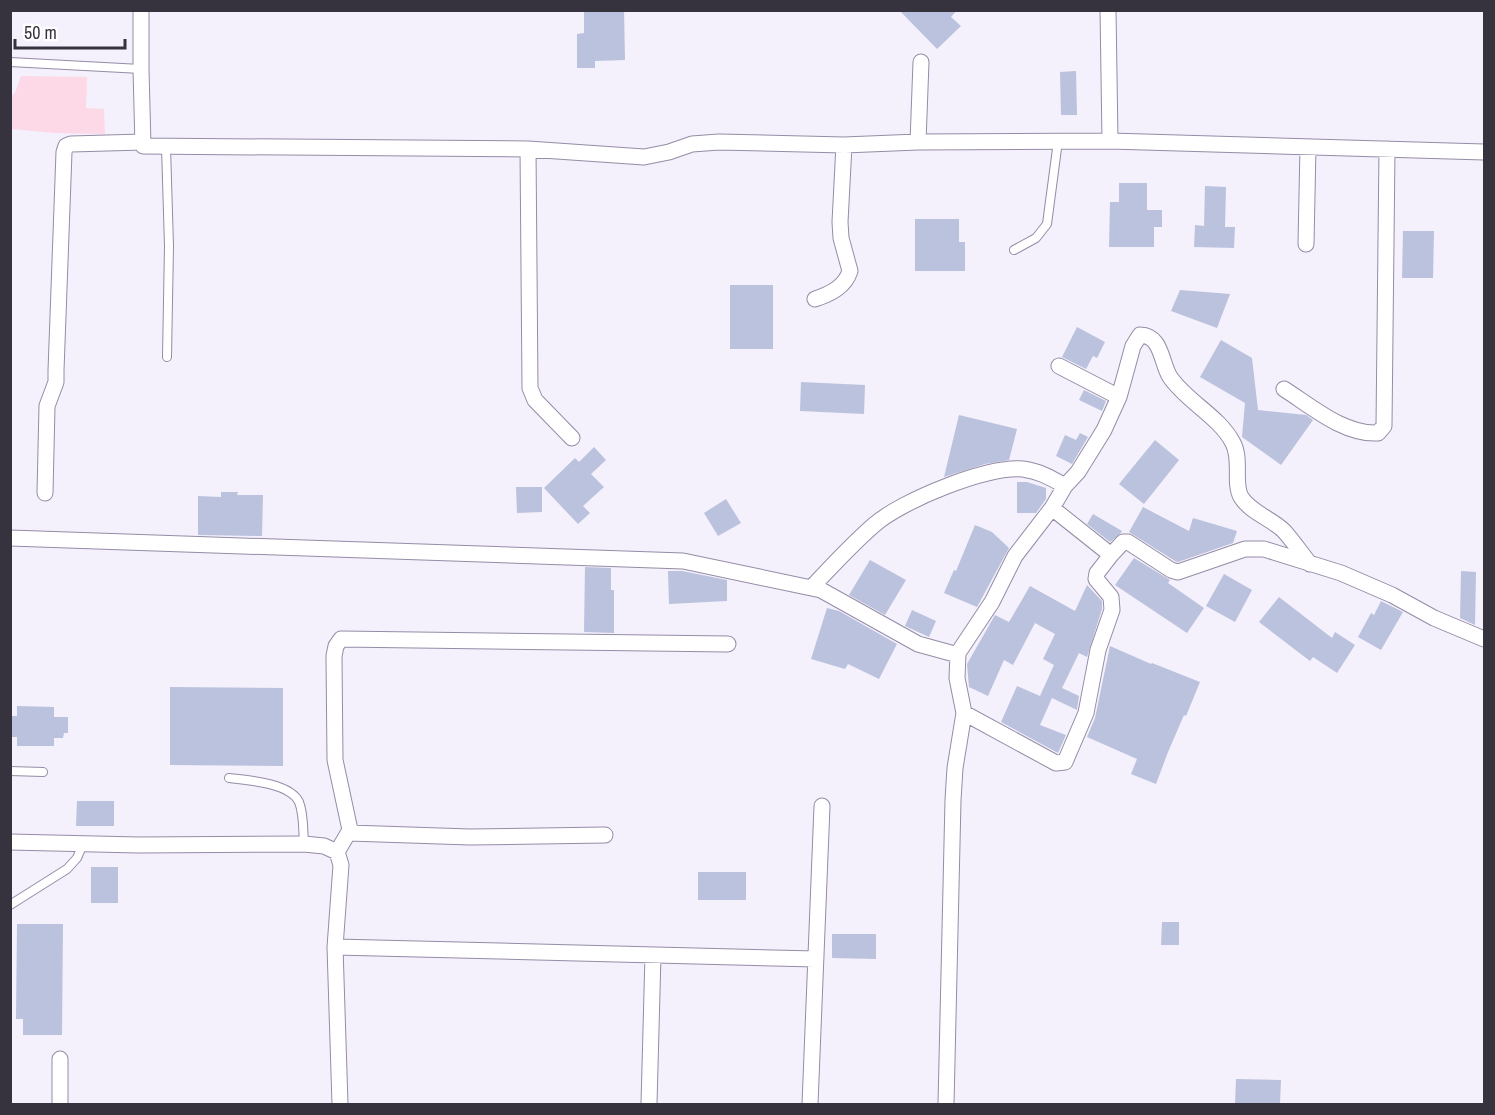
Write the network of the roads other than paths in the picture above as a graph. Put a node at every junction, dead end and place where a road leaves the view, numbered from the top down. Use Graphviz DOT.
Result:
graph roads {
  1 [pos="141,10"];
  2 [pos="1108,10"];
  3 [pos="10,62"];
  4 [pos="921,62"];
  5 [pos="141,69"];
  6 [pos="1058,141"];
  7 [pos="1110,141"];
  8 [pos="143,142"];
  9 [pos="918,142"];
  10 [pos="844,145"];
  11 [pos="166,147"];
  12 [pos="1308,147"];
  13 [pos="528,149"];
  14 [pos="1387,149"];
  15 [pos="1485,152"];
  16 [pos="1306,244"];
  17 [pos="1014,250"];
  18 [pos="816,299"];
  19 [pos="167,357"];
  20 [pos="1059,366"];
  21 [pos="1284,389"];
  22 [pos="1119,397"];
  23 [pos="572,438"];
  24 [pos="1065,486"];
  25 [pos="45,493"];
  26 [pos="1052,508"];
  27 [pos="10,538"];
  28 [pos="1111,555"];
  29 [pos="1310,564"];
  30 [pos="812,587"];
  31 [pos="1485,639"];
  32 [pos="728,644"];
  33 [pos="958,655"];
  34 [pos="964,713"];
  35 [pos="10,771"];
  36 [pos="43,772"];
  37 [pos="229,778"];
  38 [pos="822,806"];
  39 [pos="349,833"];
  40 [pos="605,835"];
  41 [pos="10,842"];
  42 [pos="83,844"];
  43 [pos="304,844"];
  44 [pos="337,852"];
  45 [pos="10,905"];
  46 [pos="335,947"];
  47 [pos="653,955"];
  48 [pos="816,959"];
  49 [pos="60,1059"];
  50 [pos="60,1104"];
  51 [pos="340,1104"];
  52 [pos="649,1104"];
  53 [pos="810,1104"];
  54 [pos="946,1104"];
  1 -- 5 [label="street"];
  2 -- 7 [label="street"];
  3 -- 5 [label="lane"];
  4 -- 9 [label="street"];
  5 -- 8 [label="street"];
  6 -- 7 [label="street"];
  6 -- 9 [label="street"];
  6 -- 17 [label="lane"];
  7 -- 12 [label="street"];
  8 -- 11 [label="street"];
  8 -- 25 [label="street"];
  9 -- 10 [label="street"];
  10 -- 13 [label="street"];
  10 -- 18 [label="street"];
  11 -- 13 [label="street"];
  11 -- 19 [label="lane"];
  12 -- 14 [label="street"];
  12 -- 16 [label="street"];
  13 -- 23 [label="street"];
  14 -- 15 [label="street"];
  14 -- 21 [label="street"];
  20 -- 22 [label="street"];
  22 -- 24 [label="street"];
  22 -- 29 [label="street"];
  24 -- 26 [label="street"];
  24 -- 30 [label="street"];
  26 -- 28 [label="street"];
  26 -- 33 [label="street"];
  27 -- 30 [label="street"];
  28 -- 29 [label="street"];
  28 -- 34 [label="street"];
  29 -- 31 [label="street"];
  30 -- 33 [label="street"];
  32 -- 39 [label="street"];
  33 -- 34 [label="street"];
  34 -- 54 [label="street"];
  35 -- 36 [label="lane"];
  37 -- 43 [label="lane"];
  38 -- 48 [label="street"];
  39 -- 40 [label="street"];
  39 -- 44 [label="street"];
  41 -- 42 [label="street"];
  42 -- 43 [label="street"];
  42 -- 45 [label="lane"];
  43 -- 44 [label="street"];
  44 -- 46 [label="street"];
  46 -- 47 [label="street"];
  46 -- 51 [label="street"];
  47 -- 48 [label="street"];
  47 -- 52 [label="street"];
  48 -- 53 [label="street"];
  49 -- 50 [label="street"];
}
